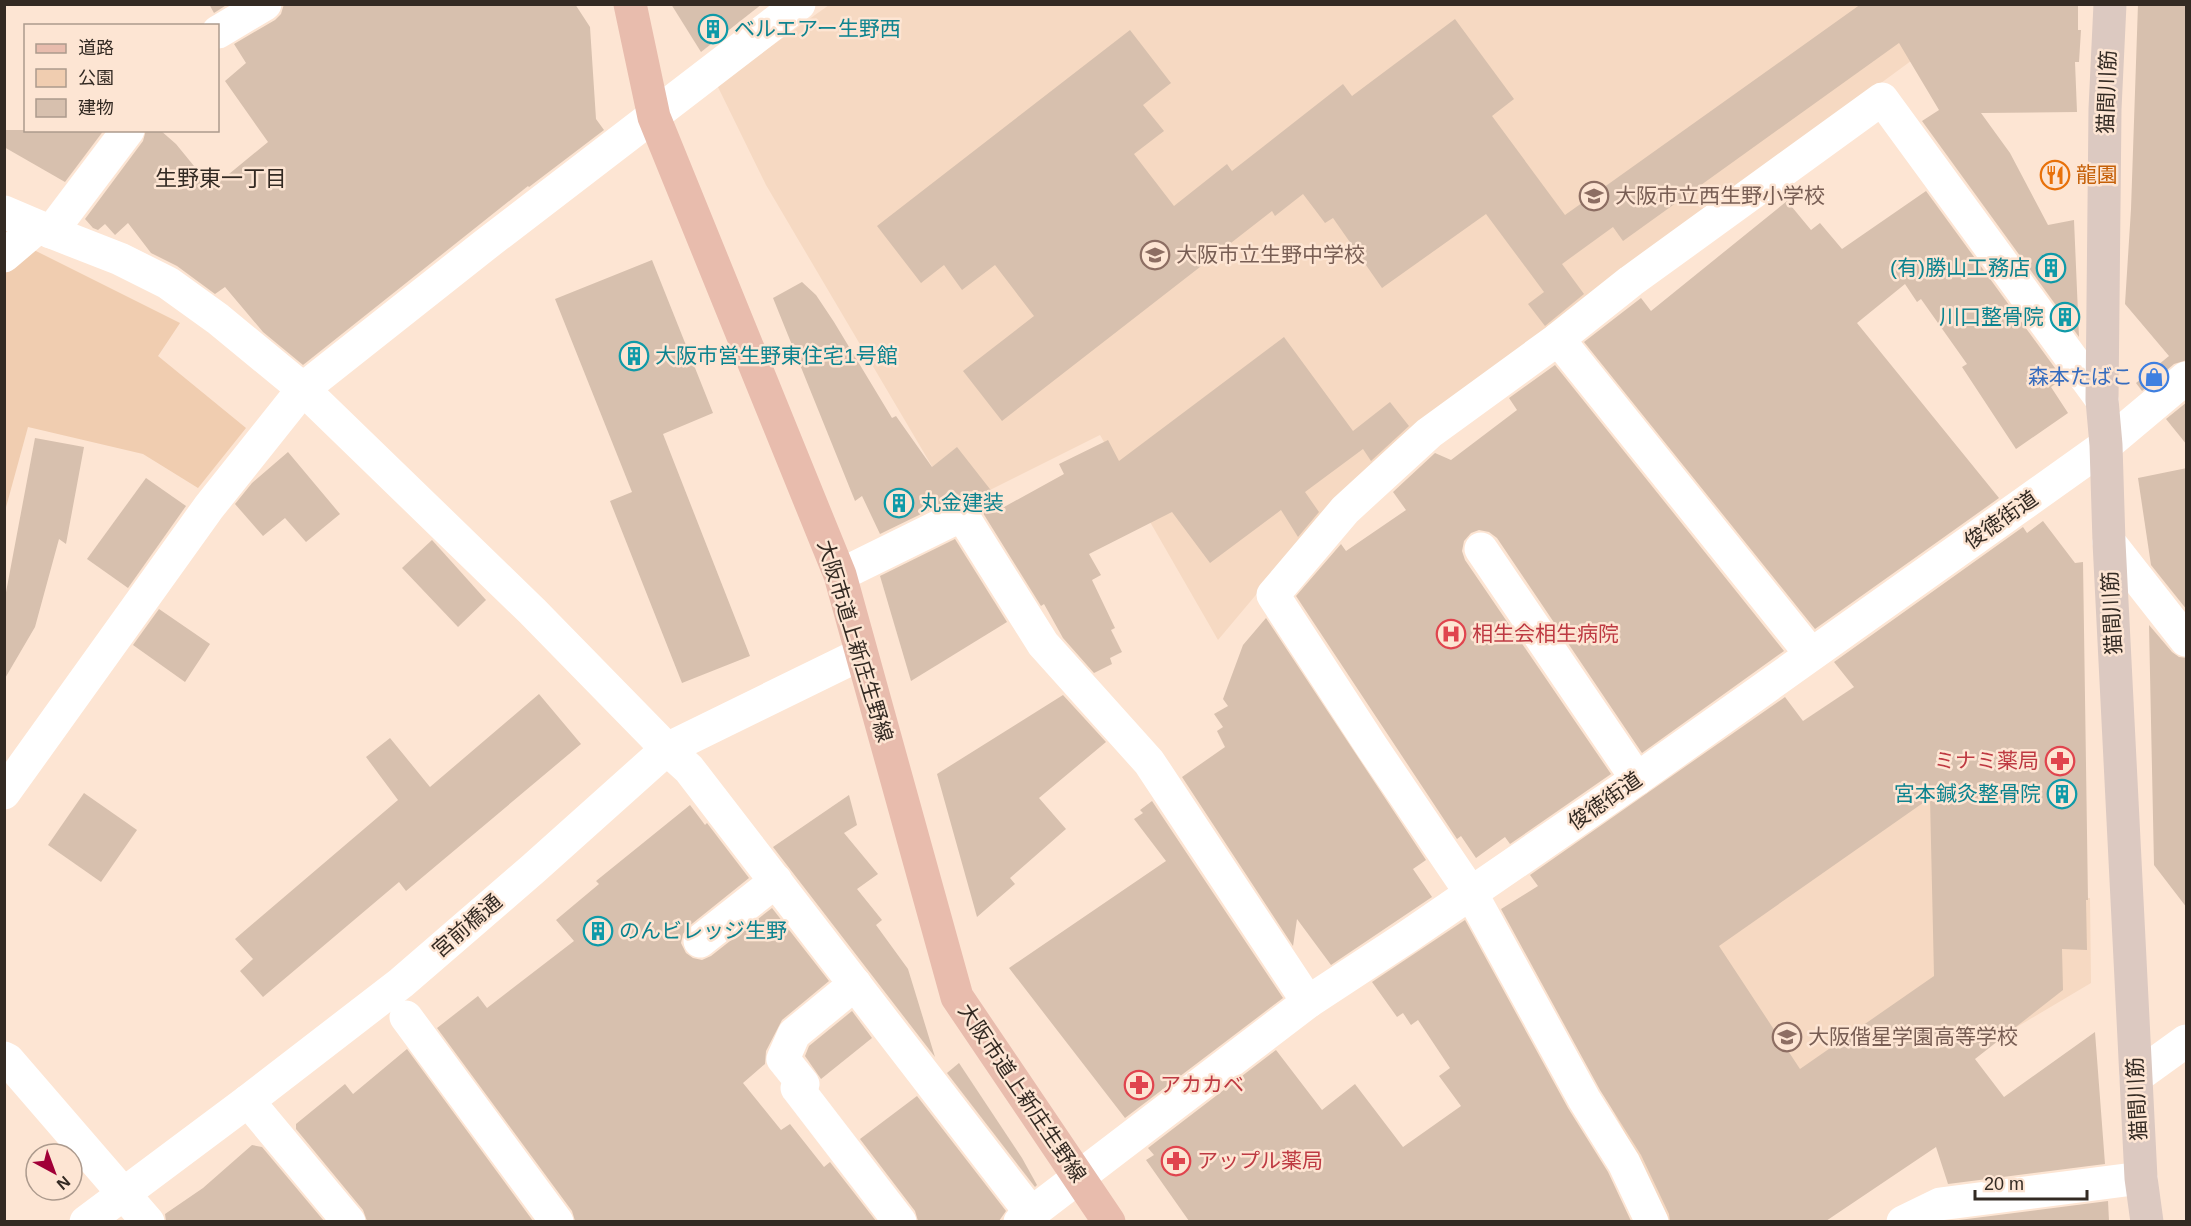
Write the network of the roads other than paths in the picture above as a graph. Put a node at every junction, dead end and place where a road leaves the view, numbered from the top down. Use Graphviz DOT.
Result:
graph roads {
  1 [pos="265,4"];
  2 [pos="630,4"];
  3 [pos="800,4"];
  4 [pos="2110,4"];
  5 [pos="219,31"];
  6 [pos="654,117"];
  7 [pos="126,132"];
  8 [pos="4,212"];
  9 [pos="45,230"];
  10 [pos="4,256"];
  11 [pos="1558,339"];
  12 [pos="2187,378"];
  13 [pos="303,389"];
  14 [pos="2102,400"];
  15 [pos="2106,445"];
  16 [pos="2109,542"];
  17 [pos="1481,549"];
  18 [pos="840,575"];
  19 [pos="2187,640"];
  20 [pos="861,654"];
  21 [pos="1811,654"];
  22 [pos="667,749"];
  23 [pos="1637,779"];
  24 [pos="4,793"];
  25 [pos="776,880"];
  26 [pos="1471,893"];
  27 [pos="700,941"];
  28 [pos="855,984"];
  29 [pos="1308,1002"];
  30 [pos="406,1017"];
  31 [pos="2183,1051"];
  32 [pos="4,1058"];
  33 [pos="2136,1077"];
  34 [pos="248,1101"];
  35 [pos="1079,1178"];
  36 [pos="2141,1178"];
  37 [pos="125,1193"];
  38 [pos="1026,1217"];
  39 [pos="86,1221"];
  40 [pos="148,1221"];
  41 [pos="349,1221"];
  42 [pos="557,1221"];
  43 [pos="900,1221"];
  44 [pos="1109,1221"];
  45 [pos="1652,1221"];
  46 [pos="1903,1221"];
  47 [pos="2147,1221"];
  1 -- 5 [label="street"];
  2 -- 6 [label="main road, 大阪市道上新庄生野線"];
  3 -- 6 [label="street"];
  4 -- 14 [label="street, 猫間川筋"];
  6 -- 13 [label="street"];
  6 -- 18 [label="main road, 大阪市道上新庄生野線"];
  7 -- 9 [label="street"];
  8 -- 9 [label="street"];
  9 -- 10 [label="street"];
  9 -- 13 [label="street"];
  11 -- 14 [label="street"];
  11 -- 21 [label="street"];
  11 -- 26 [label="street"];
  12 -- 15 [label="street, 俊徳街道"];
  13 -- 22 [label="street"];
  13 -- 24 [label="street"];
  14 -- 15 [label="street, 猫間川筋"];
  15 -- 16 [label="street, 猫間川筋"];
  15 -- 21 [label="street, 俊徳街道"];
  16 -- 19 [label="street"];
  16 -- 33 [label="street, 猫間川筋"];
  17 -- 23 [label="street"];
  18 -- 20 [label="main road, 大阪市道上新庄生野線"];
  18 -- 29 [label="street"];
  20 -- 22 [label="street, 宮前橋通"];
  20 -- 35 [label="main road, 大阪市道上新庄生野線"];
  21 -- 23 [label="street, 俊徳街道"];
  22 -- 25 [label="street"];
  22 -- 34 [label="street, 宮前橋通"];
  23 -- 26 [label="street, 俊徳街道"];
  25 -- 27 [label="street"];
  25 -- 28 [label="street"];
  26 -- 29 [label="street, 俊徳街道"];
  26 -- 45 [label="street"];
  28 -- 38 [label="street"];
  28 -- 43 [label="street"];
  29 -- 35 [label="street, 俊徳街道"];
  30 -- 42 [label="street"];
  31 -- 33 [label="street"];
  32 -- 37 [label="street"];
  33 -- 36 [label="street, 猫間川筋"];
  34 -- 37 [label="street, 宮前橋通"];
  34 -- 41 [label="street"];
  35 -- 38 [label="street, 俊徳街道"];
  35 -- 44 [label="main road, 大阪市道上新庄生野線"];
  36 -- 46 [label="street"];
  36 -- 47 [label="street, 猫間川筋"];
  37 -- 39 [label="street, 宮前橋通"];
  37 -- 40 [label="street"];
}
